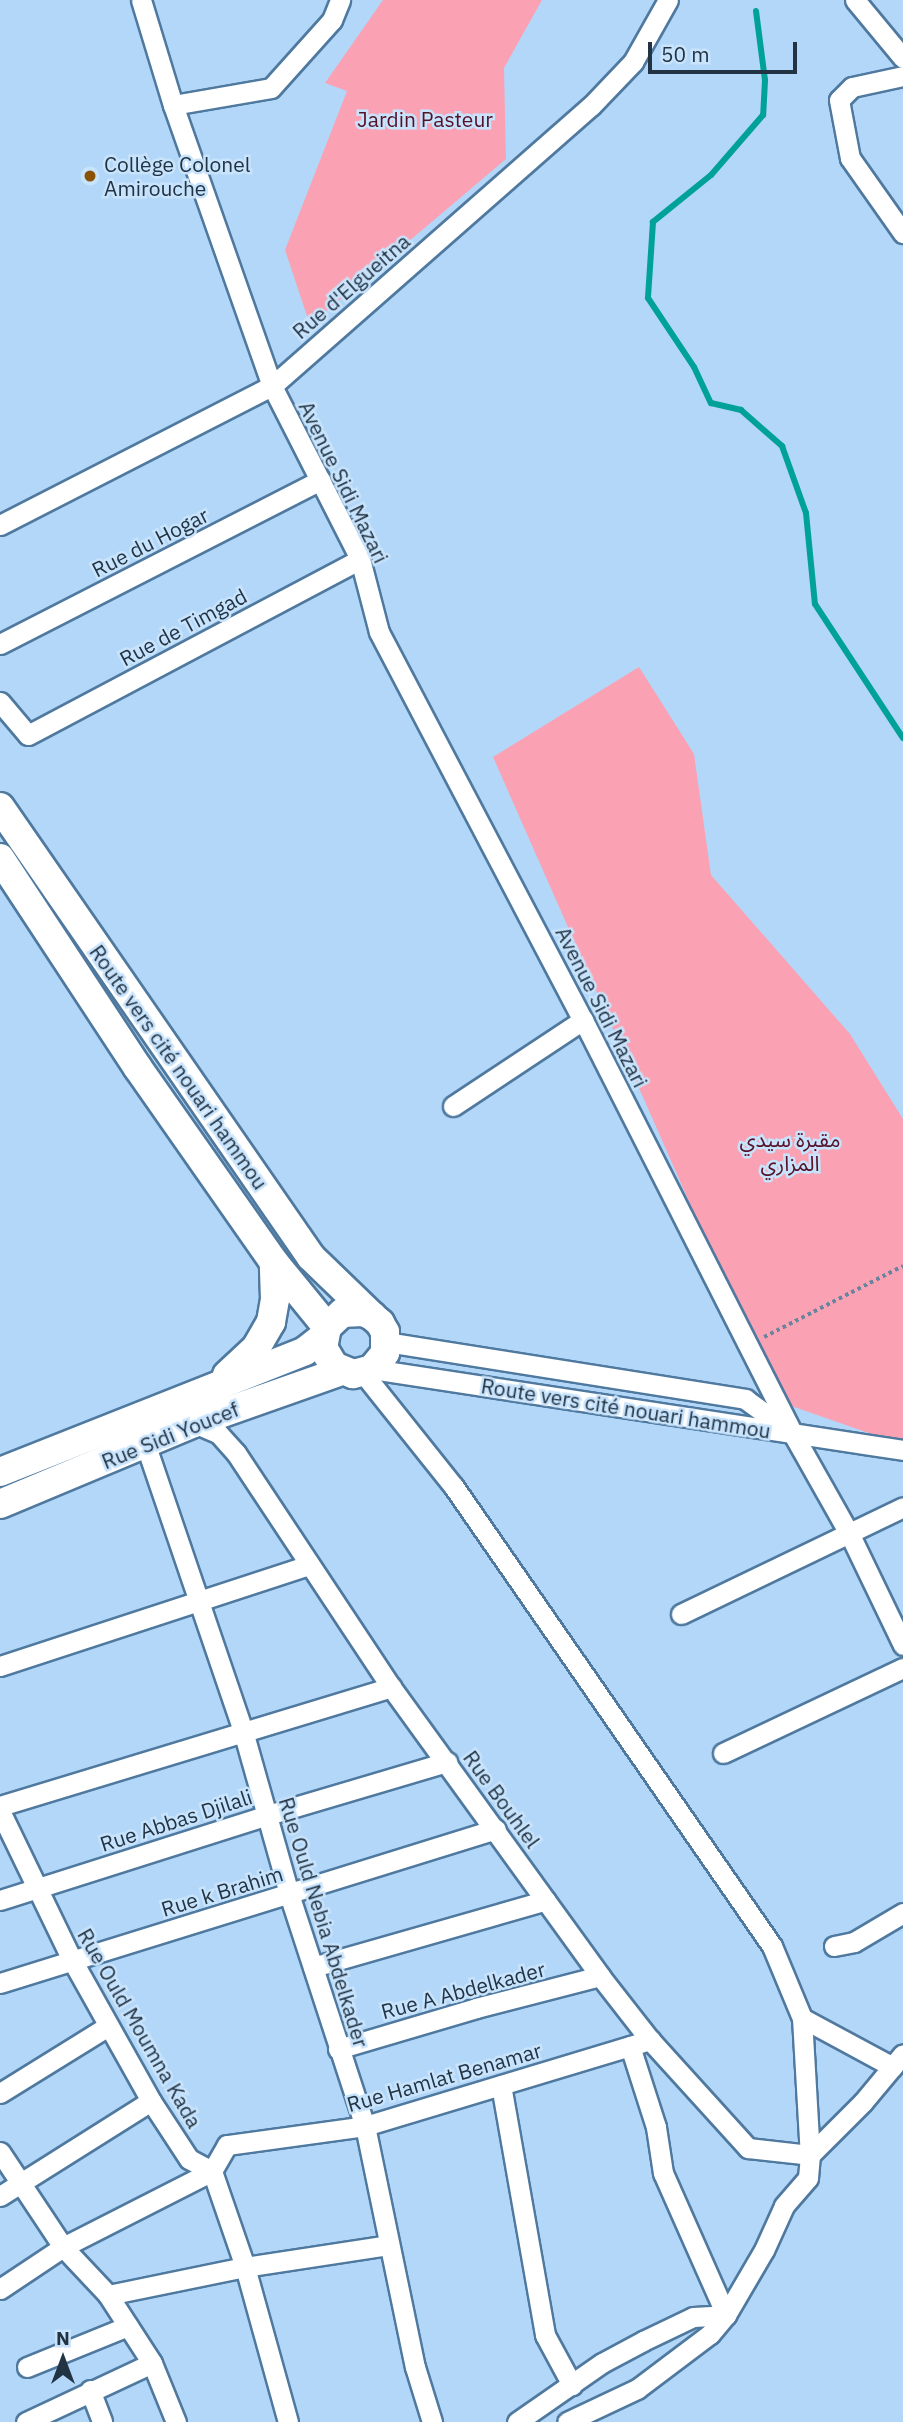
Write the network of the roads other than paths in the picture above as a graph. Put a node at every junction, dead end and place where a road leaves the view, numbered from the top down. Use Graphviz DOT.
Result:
graph roads {
  1 [pos="141,0"];
  2 [pos="340,0"];
  3 [pos="668,0"];
  4 [pos="855,0"];
  5 [pos="903,58"];
  6 [pos="903,76"];
  7 [pos="173,105"];
  8 [pos="899,220"];
  9 [pos="272,386"];
  10 [pos="321,480"];
  11 [pos="0,525"];
  12 [pos="360,559"];
  13 [pos="0,644"];
  14 [pos="0,702"];
  15 [pos="0,807"];
  16 [pos="0,858"];
  17 [pos="583,1020"];
  18 [pos="453,1106"];
  19 [pos="274,1262"];
  20 [pos="372,1316"];
  21 [pos="325,1332"];
  22 [pos="387,1342"];
  23 [pos="359,1371"];
  24 [pos="211,1388"];
  25 [pos="194,1423"];
  26 [pos="793,1434"];
  27 [pos="145,1443"];
  28 [pos="903,1450"];
  29 [pos="0,1472"];
  30 [pos="0,1504"];
  31 [pos="903,1507"];
  32 [pos="849,1535"];
  33 [pos="309,1565"];
  34 [pos="199,1599"];
  35 [pos="681,1614"];
  36 [pos="903,1645"];
  37 [pos="0,1666"];
  38 [pos="903,1668"];
  39 [pos="391,1687"];
  40 [pos="243,1731"];
  41 [pos="723,1753"];
  42 [pos="447,1762"];
  43 [pos="0,1808"];
  44 [pos="268,1815"];
  45 [pos="496,1829"];
  46 [pos="38,1887"];
  47 [pos="289,1895"];
  48 [pos="0,1900"];
  49 [pos="546,1900"];
  50 [pos="903,1913"];
  51 [pos="834,1946"];
  52 [pos="72,1960"];
  53 [pos="313,1967"];
  54 [pos="600,1976"];
  55 [pos="0,1983"];
  56 [pos="802,2018"];
  57 [pos="108,2026"];
  58 [pos="650,2040"];
  59 [pos="630,2046"];
  60 [pos="338,2049"];
  61 [pos="898,2061"];
  62 [pos="501,2085"];
  63 [pos="0,2093"];
  64 [pos="151,2101"];
  65 [pos="365,2126"];
  66 [pos="0,2152"];
  67 [pos="810,2155"];
  68 [pos="212,2171"];
  69 [pos="20,2183"];
  70 [pos="0,2196"];
  71 [pos="388,2245"];
  72 [pos="63,2246"];
  73 [pos="245,2267"];
  74 [pos="0,2289"];
  75 [pos="108,2295"];
  76 [pos="726,2315"];
  77 [pos="128,2326"];
  78 [pos="152,2363"];
  79 [pos="27,2367"];
  80 [pos="572,2385"];
  81 [pos="90,2390"];
  82 [pos="26,2422"];
  83 [pos="102,2422"];
  84 [pos="176,2422"];
  85 [pos="288,2422"];
  86 [pos="432,2422"];
  87 [pos="517,2422"];
  88 [pos="567,2422"];
  1 -- 7 [label="street, Avenue Sidi Mazari"];
  2 -- 7 [label="street"];
  3 -- 9 [label="street, Rue d'Elgueitna"];
  4 -- 5 [label="street"];
  6 -- 8 [label="street"];
  7 -- 9 [label="street, Avenue Sidi Mazari"];
  9 -- 10 [label="street, Avenue Sidi Mazari"];
  9 -- 11 [label="street, Rue d'Elgueitna"];
  10 -- 12 [label="street, Avenue Sidi Mazari"];
  10 -- 13 [label="street, Rue du Hogar"];
  12 -- 14 [label="street, Rue de Timgad"];
  12 -- 17 [label="street, Avenue Sidi Mazari"];
  15 -- 20 [label="main road, Route vers cité nouari hammou"];
  16 -- 19 [label="main road, Route vers cité nouari hammou"];
  17 -- 18 [label="street"];
  17 -- 26 [label="street, Avenue Sidi Mazari"];
  19 -- 21 [label="main road, Route vers cité nouari hammou"];
  19 -- 24 [label="main road"];
  20 -- 21 [label="main road"];
  20 -- 22 [label="main road"];
  21 -- 23 [label="main road"];
  21 -- 24 [label="main road"];
  22 -- 23 [label="main road"];
  22 -- 26 [label="street, Route vers cité nouari hammou"];
  23 -- 25 [label="main road, Rue Sidi Youcef"];
  23 -- 26 [label="street, Route vers cité nouari hammou"];
  23 -- 56 [label="street"];
  24 -- 29 [label="main road"];
  25 -- 27 [label="main road, Rue Sidi Youcef"];
  25 -- 33 [label="street, Rue Bouhlel"];
  26 -- 28 [label="street"];
  26 -- 32 [label="street, Avenue Sidi Mazari"];
  27 -- 30 [label="main road, Rue Sidi Youcef"];
  27 -- 34 [label="street, Rue Ould Nebia Abdelkader"];
  31 -- 32 [label="street"];
  32 -- 35 [label="street"];
  32 -- 36 [label="street, Avenue Sidi Mazari"];
  33 -- 34 [label="street"];
  33 -- 39 [label="street, Rue Bouhlel"];
  34 -- 37 [label="street"];
  34 -- 40 [label="street, Rue Ould Nebia Abdelkader"];
  38 -- 41 [label="street"];
  39 -- 40 [label="street"];
  39 -- 42 [label="street, Rue Bouhlel"];
  40 -- 43 [label="street"];
  40 -- 44 [label="street, Rue Ould Nebia Abdelkader"];
  42 -- 44 [label="street, Rue Abbas Djilali"];
  42 -- 45 [label="street, Rue Bouhlel"];
  43 -- 46 [label="street, Rue Ould Moumna Kada"];
  44 -- 46 [label="street, Rue Abbas Djilali"];
  44 -- 47 [label="street, Rue Ould Nebia Abdelkader"];
  45 -- 47 [label="street, Rue k Brahim"];
  45 -- 49 [label="street, Rue Bouhlel"];
  46 -- 48 [label="street, Rue Abbas Djilali"];
  46 -- 52 [label="street, Rue Ould Moumna Kada"];
  47 -- 52 [label="street, Rue k Brahim"];
  47 -- 53 [label="street, Rue Ould Nebia Abdelkader"];
  49 -- 53 [label="street"];
  49 -- 54 [label="street, Rue Bouhlel"];
  50 -- 51 [label="street"];
  52 -- 55 [label="street, Rue k Brahim"];
  52 -- 57 [label="street, Rue Ould Moumna Kada"];
  53 -- 60 [label="street, Rue Ould Nebia Abdelkader"];
  54 -- 58 [label="street, Rue Bouhlel"];
  54 -- 60 [label="street, Rue A Abdelkader"];
  56 -- 61 [label="street"];
  56 -- 67 [label="street"];
  57 -- 63 [label="street"];
  57 -- 64 [label="street, Rue Ould Moumna Kada"];
  58 -- 59 [label="street, Rue Hamlat Benamar"];
  58 -- 67 [label="street, Rue Bouhlel"];
  59 -- 62 [label="street, Rue Hamlat Benamar"];
  59 -- 76 [label="street"];
  60 -- 65 [label="street, Rue Ould Nebia Abdelkader"];
  61 -- 67 [label="street"];
  62 -- 65 [label="street, Rue Hamlat Benamar"];
  62 -- 80 [label="street"];
  64 -- 68 [label="street, Rue Ould Moumna Kada"];
  64 -- 69 [label="street"];
  65 -- 68 [label="street, Rue Hamlat Benamar"];
  65 -- 71 [label="street, Rue Ould Nebia Abdelkader"];
  66 -- 69 [label="street"];
  67 -- 76 [label="street"];
  68 -- 72 [label="street, Rue Hamlat Benamar"];
  68 -- 73 [label="street"];
  69 -- 70 [label="street"];
  69 -- 72 [label="street"];
  71 -- 73 [label="street"];
  71 -- 86 [label="street, Rue Ould Nebia Abdelkader"];
  72 -- 74 [label="street, Rue Hamlat Benamar"];
  72 -- 75 [label="street"];
  73 -- 75 [label="street"];
  73 -- 85 [label="street"];
  75 -- 77 [label="street"];
  76 -- 80 [label="street"];
  76 -- 88 [label="street"];
  77 -- 78 [label="street"];
  77 -- 79 [label="street"];
  78 -- 81 [label="street"];
  78 -- 84 [label="street"];
  80 -- 87 [label="street"];
  81 -- 82 [label="street"];
  81 -- 83 [label="street"];
}
